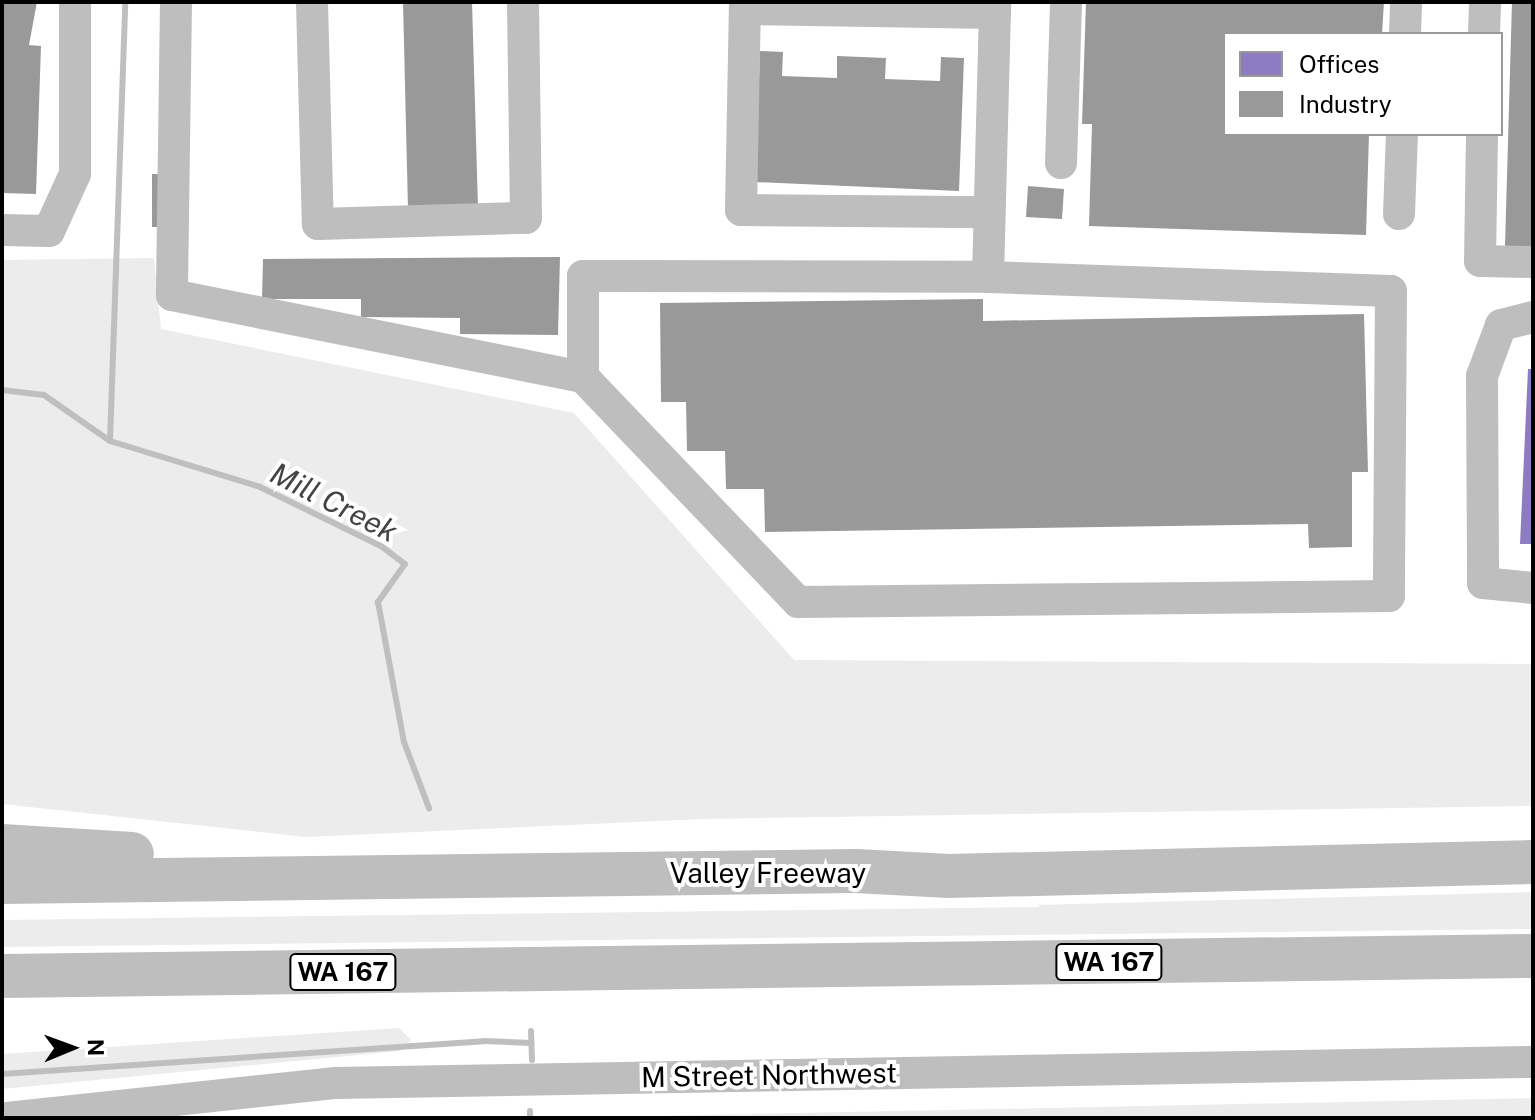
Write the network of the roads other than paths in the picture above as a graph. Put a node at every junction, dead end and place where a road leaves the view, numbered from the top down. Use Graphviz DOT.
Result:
graph roads {
  1 [pos="75,2"];
  2 [pos="176,2"];
  3 [pos="312,2"];
  4 [pos="523,2"];
  5 [pos="1066,2"];
  6 [pos="1406,2"];
  7 [pos="1485,2"];
  8 [pos="745,6"];
  9 [pos="995,8"];
  10 [pos="1405,32"];
  11 [pos="1484,32"];
  12 [pos="1402,136"];
  13 [pos="1482,136"];
  14 [pos="1061,163"];
  15 [pos="989,212"];
  16 [pos="1399,214"];
  17 [pos="2,230"];
  18 [pos="1533,262"];
  19 [pos="988,277"];
  20 [pos="1533,317"];
  21 [pos="583,377"];
  22 [pos="1533,588"];
  23 [pos="2,846"];
  24 [pos="1533,862"];
  25 [pos="218,879"];
  26 [pos="2,882"];
  27 [pos="1533,956"];
  28 [pos="684,968"];
  29 [pos="2,976"];
  30 [pos="2,1002"];
  31 [pos="1533,1062"];
  32 [pos="7,1118"];
  1 -- 17 [label="street"];
  2 -- 21 [label="street"];
  3 -- 4 [label="street"];
  5 -- 14 [label="street"];
  6 -- 10 [label="street"];
  7 -- 11 [label="street"];
  8 -- 9 [label="street"];
  8 -- 15 [label="street"];
  9 -- 15 [label="street"];
  12 -- 16 [label="street"];
  13 -- 18 [label="street"];
  15 -- 19 [label="street"];
  19 -- 21 [label="street"];
  19 -- 21 [label="street"];
  20 -- 22 [label="street"];
  23 -- 25 [label="highway"];
  24 -- 25 [label="highway, Valley Freeway"];
  25 -- 26 [label="highway, Valley Freeway"];
  27 -- 28 [label="highway, WA 167"];
  28 -- 29 [label="highway, WA 167"];
  28 -- 30 [label="highway"];
  31 -- 32 [label="street, M Street Northwest"];
}
